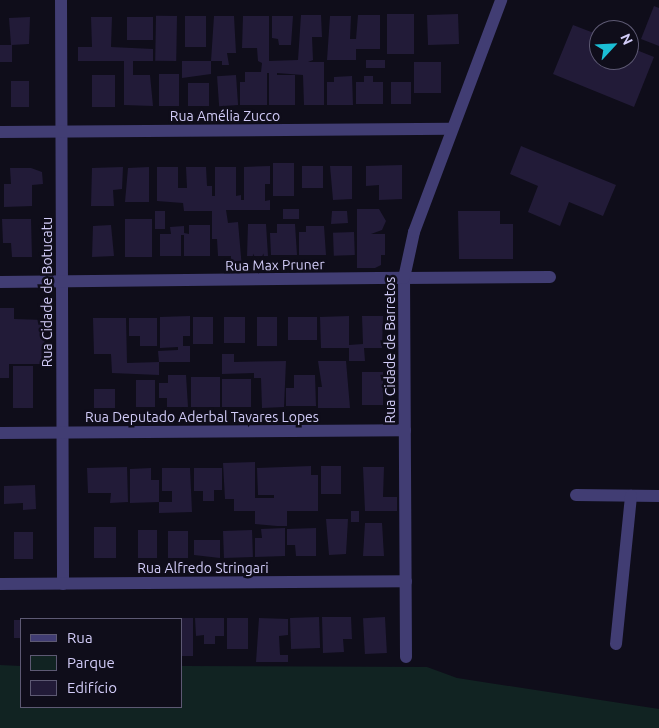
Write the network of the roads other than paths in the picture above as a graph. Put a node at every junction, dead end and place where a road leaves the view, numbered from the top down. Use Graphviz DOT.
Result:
graph roads {
  1 [pos="61,0"];
  2 [pos="501,0"];
  3 [pos="451,129"];
  4 [pos="0,132"];
  5 [pos="62,132"];
  6 [pos="550,277"];
  7 [pos="404,278"];
  8 [pos="0,282"];
  9 [pos="62,282"];
  10 [pos="405,430"];
  11 [pos="0,433"];
  12 [pos="62,433"];
  13 [pos="576,495"];
  14 [pos="631,496"];
  15 [pos="659,496"];
  16 [pos="406,581"];
  17 [pos="0,584"];
  18 [pos="63,584"];
  19 [pos="616,644"];
  20 [pos="406,657"];
  1 -- 5 [label="street, Rua Cidade de Botucatu"];
  2 -- 3 [label="street, Rua Cidade de Barretos"];
  3 -- 5 [label="street, Rua Amélia Zucco"];
  3 -- 7 [label="street, Rua Cidade de Barretos"];
  4 -- 5 [label="street, Rua Amélia Zucco"];
  5 -- 9 [label="street, Rua Cidade de Botucatu"];
  6 -- 7 [label="street, Rua Max Pruner"];
  7 -- 9 [label="street, Rua Max Pruner"];
  7 -- 10 [label="street, Rua Cidade de Barretos"];
  8 -- 9 [label="street, Rua Max Pruner"];
  9 -- 12 [label="street, Rua Cidade de Botucatu"];
  10 -- 12 [label="street, Rua Deputado Aderbal Tavares Lopes"];
  10 -- 16 [label="street, Rua Cidade de Barretos"];
  11 -- 12 [label="street, Rua Deputado Aderbal Tavares Lopes"];
  12 -- 18 [label="street, Rua Cidade de Botucatu"];
  13 -- 14 [label="street"];
  14 -- 15 [label="street"];
  14 -- 19 [label="street"];
  16 -- 18 [label="street, Rua Alfredo Stringari"];
  16 -- 20 [label="street, Rua Cidade de Barretos"];
  17 -- 18 [label="street, Rua Alfredo Stringari"];
}
